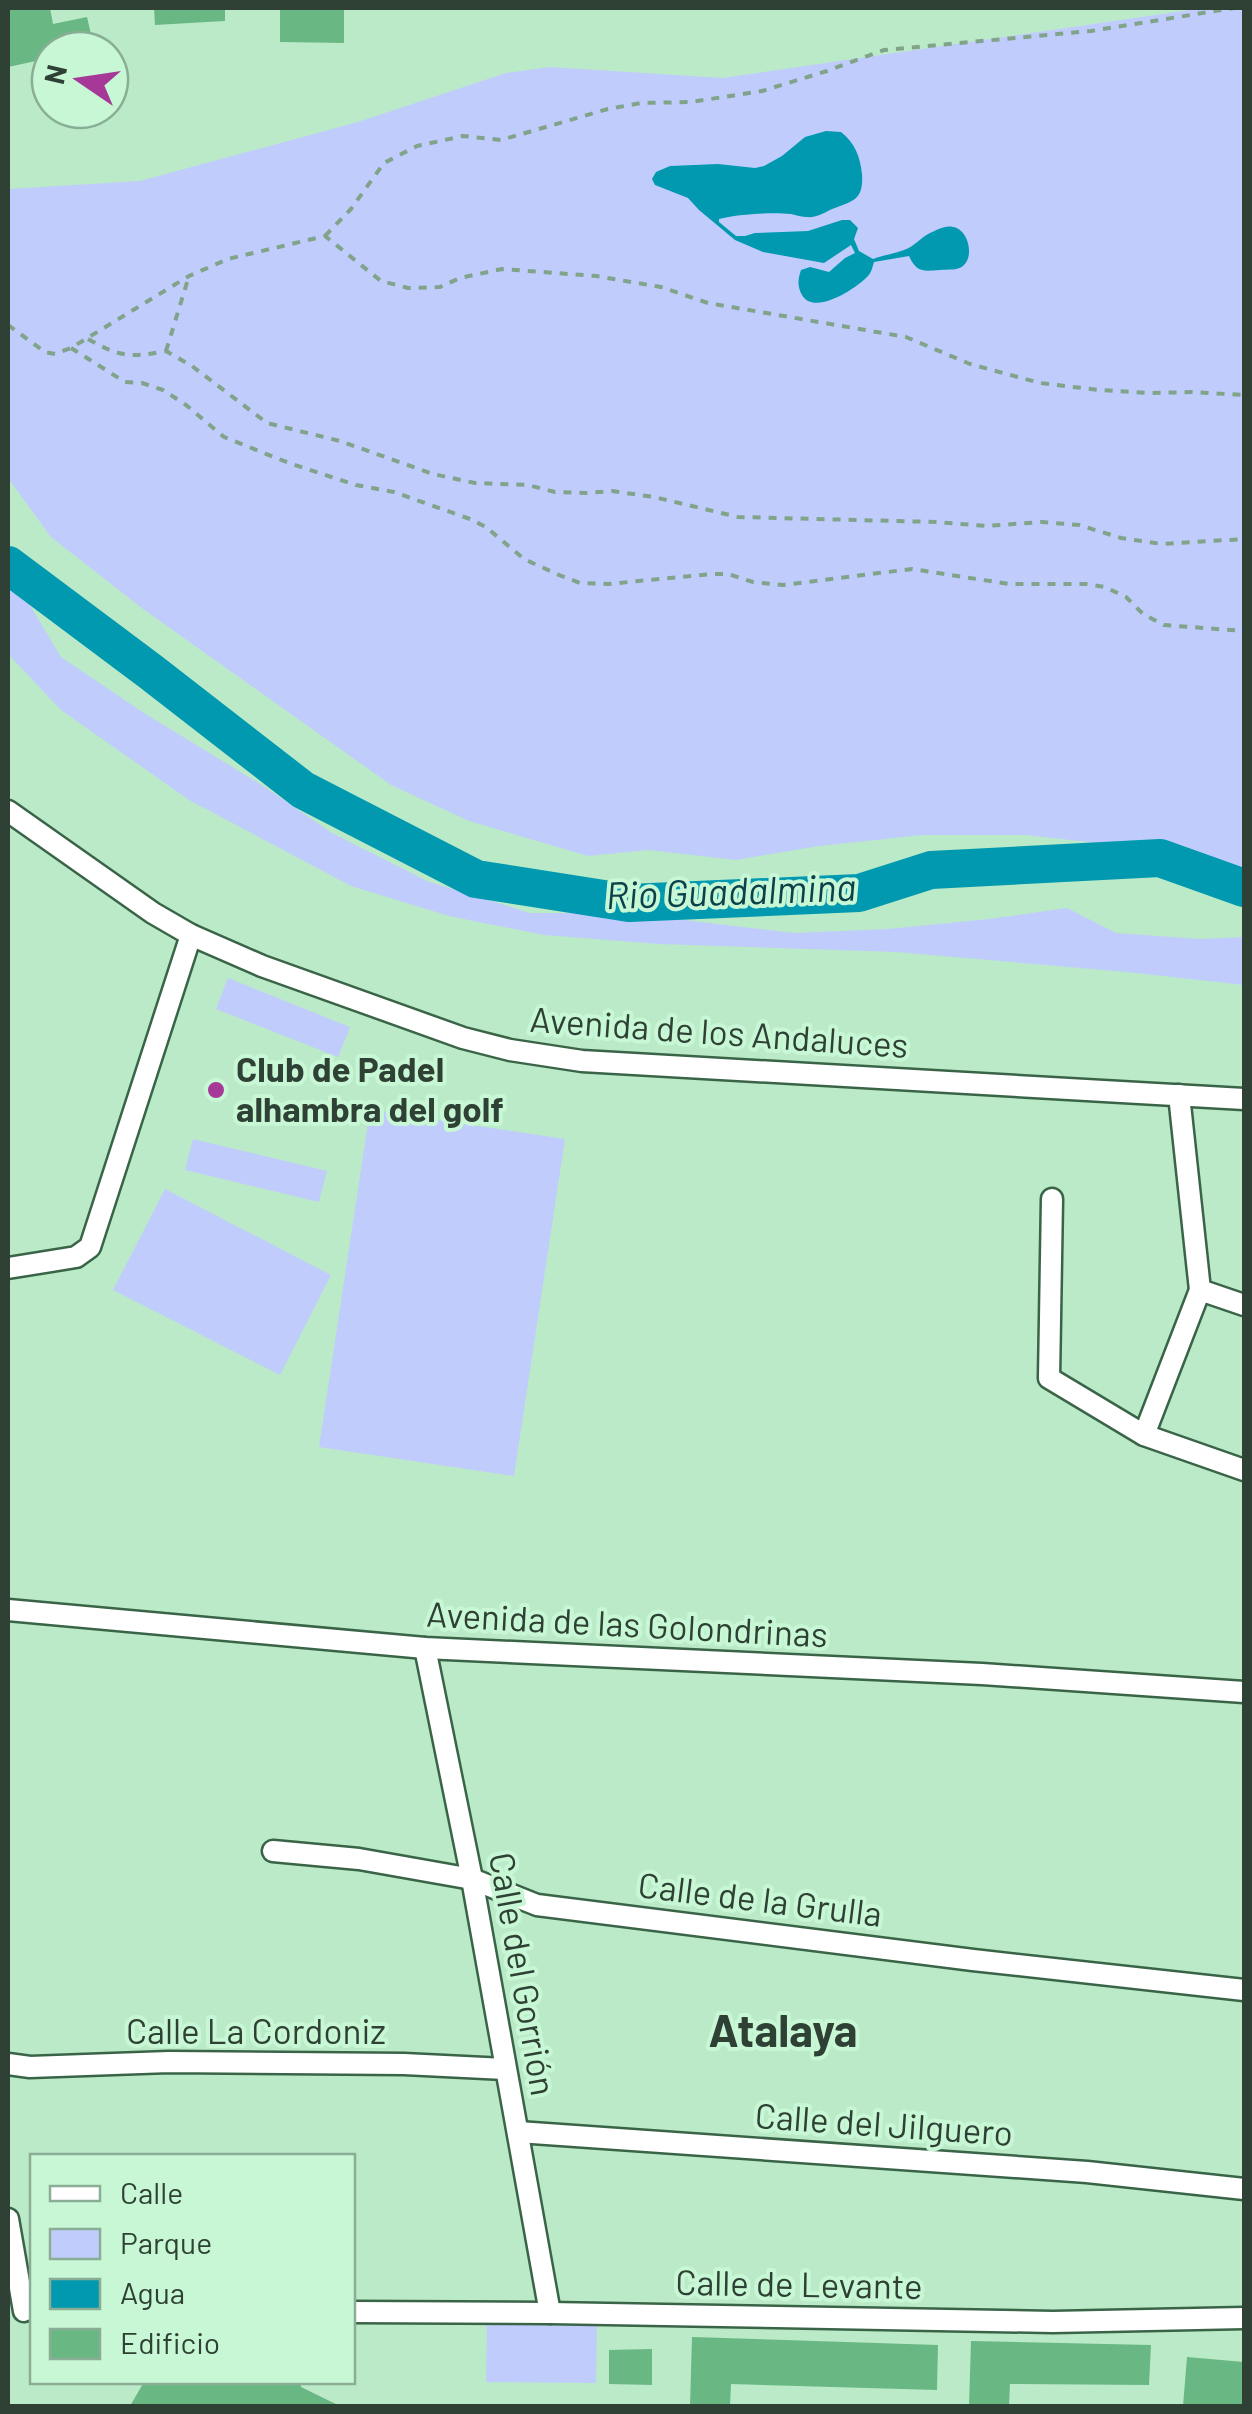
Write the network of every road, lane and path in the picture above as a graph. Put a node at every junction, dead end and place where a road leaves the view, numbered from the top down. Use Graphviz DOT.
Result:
graph roads {
  1 [pos="1234,8"];
  2 [pos="325,236"];
  3 [pos="189,276"];
  4 [pos="8,325"];
  5 [pos="86,338"];
  6 [pos="71,348"];
  7 [pos="166,351"];
  8 [pos="1244,396"];
  9 [pos="1244,539"];
  10 [pos="1244,632"];
  11 [pos="8,811"];
  12 [pos="192,935"];
  13 [pos="1179,1096"];
  14 [pos="1244,1099"];
  15 [pos="1052,1199"];
  16 [pos="8,1268"];
  17 [pos="1200,1290"];
  18 [pos="1244,1305"];
  19 [pos="1144,1435"];
  20 [pos="1244,1470"];
  21 [pos="8,1610"];
  22 [pos="424,1648"];
  23 [pos="1244,1692"];
  24 [pos="274,1851"];
  25 [pos="472,1879"];
  26 [pos="1244,1990"];
  27 [pos="8,2064"];
  28 [pos="505,2069"];
  29 [pos="518,2132"];
  30 [pos="1244,2189"];
  31 [pos="8,2219"];
  32 [pos="21,2311"];
  33 [pos="355,2312"];
  34 [pos="550,2312"];
  35 [pos="1244,2318"];
  1 -- 2 [label="path"];
  2 -- 3 [label="path"];
  2 -- 8 [label="path"];
  3 -- 5 [label="path"];
  3 -- 7 [label="path"];
  4 -- 6 [label="path"];
  5 -- 6 [label="path"];
  5 -- 7 [label="path"];
  6 -- 10 [label="path"];
  7 -- 9 [label="path"];
  11 -- 12 [label="street, Avenida de los Andaluces"];
  12 -- 13 [label="street, Avenida de los Andaluces"];
  12 -- 16 [label="street"];
  13 -- 14 [label="street, Avenida de los Andaluces"];
  13 -- 17 [label="street"];
  15 -- 19 [label="street"];
  17 -- 18 [label="street"];
  17 -- 19 [label="street"];
  19 -- 20 [label="street"];
  21 -- 22 [label="street, Avenida de las Golondrinas"];
  22 -- 23 [label="street, Avenida de las Golondrinas"];
  22 -- 25 [label="street, Calle del Gorrión"];
  24 -- 25 [label="street, Calle de la Grulla"];
  25 -- 26 [label="street, Calle de la Grulla"];
  25 -- 28 [label="street, Calle del Gorrión"];
  27 -- 28 [label="street, Calle La Cordoniz"];
  28 -- 29 [label="street, Calle del Gorrión"];
  29 -- 30 [label="street, Calle del Jilguero"];
  29 -- 34 [label="street, Calle del Gorrión"];
  31 -- 32 [label="street"];
  33 -- 34 [label="street, Calle de Levante"];
  34 -- 35 [label="street, Calle de Levante"];
}
